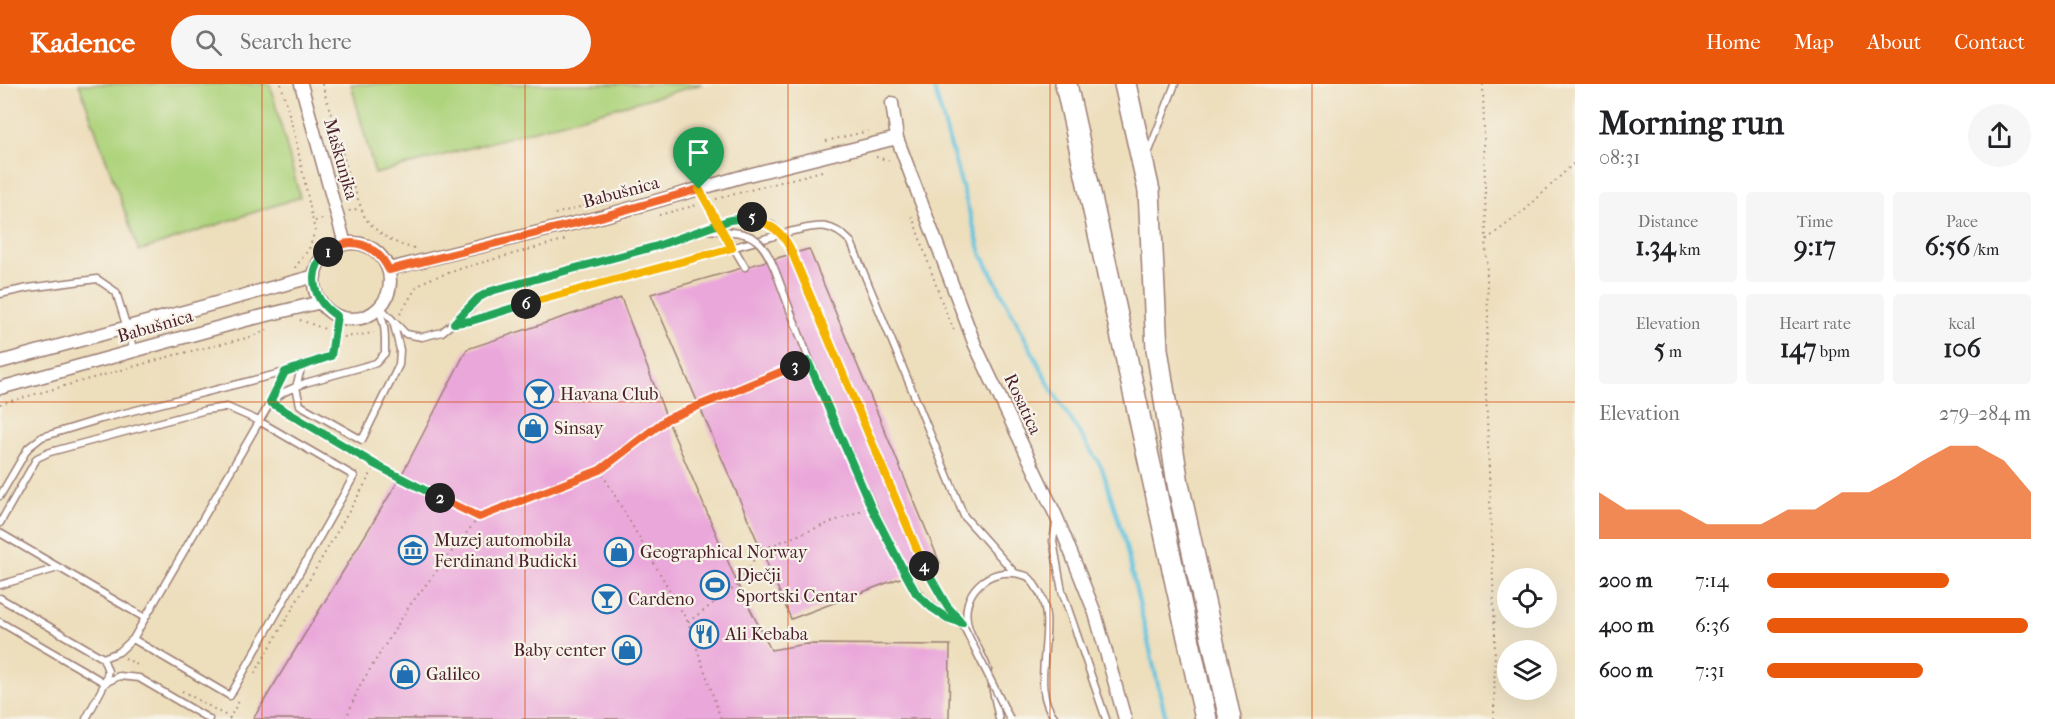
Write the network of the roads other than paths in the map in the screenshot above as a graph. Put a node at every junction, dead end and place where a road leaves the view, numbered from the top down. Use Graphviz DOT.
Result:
graph roads {
  1 [pos="301,84"];
  2 [pos="1066,84"];
  3 [pos="1125,84"];
  4 [pos="1175,84"];
  5 [pos="892,104"];
  6 [pos="897,138"];
  7 [pos="1143,166"];
  8 [pos="699,189"];
  9 [pos="703,229"];
  10 [pos="345,244"];
  11 [pos="732,248"];
  12 [pos="745,267"];
  13 [pos="389,270"];
  14 [pos="315,276"];
  15 [pos="0,294"];
  16 [pos="321,302"];
  17 [pos="379,308"];
  18 [pos="337,316"];
  19 [pos="393,321"];
  20 [pos="454,323"];
  21 [pos="127,327"];
  22 [pos="134,351"];
  23 [pos="0,362"];
  24 [pos="302,365"];
  25 [pos="285,372"];
  26 [pos="296,387"];
  27 [pos="0,388"];
  28 [pos="270,402"];
  29 [pos="259,421"];
  30 [pos="0,496"];
  31 [pos="1057,518"];
  32 [pos="0,523"];
  33 [pos="0,533"];
  34 [pos="58,568"];
  35 [pos="1014,572"];
  36 [pos="0,585"];
  37 [pos="0,598"];
  38 [pos="144,618"];
  39 [pos="0,622"];
  40 [pos="962,623"];
  41 [pos="133,639"];
  42 [pos="103,658"];
  43 [pos="105,683"];
  44 [pos="86,719"];
  45 [pos="209,719"];
  46 [pos="999,719"];
  47 [pos="1010,719"];
  48 [pos="1056,719"];
  49 [pos="1106,719"];
  50 [pos="1125,719"];
  51 [pos="1206,719"];
  52 [pos="1230,719"];
  1 -- 10 [label="street, Maškunjka"];
  2 -- 51 [label="highway"];
  3 -- 7 [label="highway"];
  4 -- 7 [label="lane"];
  5 -- 6 [label="street, Rosatica"];
  6 -- 8 [label="street, Babušnica"];
  6 -- 31 [label="street, Rosatica"];
  7 -- 52 [label="highway"];
  8 -- 11 [label="lane"];
  8 -- 13 [label="street, Babušnica"];
  9 -- 20 [label="lane, bridge"];
  9 -- 40 [label="lane, bridge"];
  9 -- 40 [label="lane, bridge"];
  10 -- 13 [label="street"];
  10 -- 14 [label="street"];
  11 -- 12 [label="lane"];
  11 -- 20 [label="lane"];
  11 -- 35 [label="lane"];
  13 -- 17 [label="street"];
  14 -- 16 [label="street"];
  14 -- 21 [label="street, Babušnica"];
  15 -- 21 [label="lane"];
  16 -- 18 [label="street"];
  16 -- 22 [label="street, Babušnica"];
  17 -- 18 [label="street"];
  17 -- 19 [label="lane"];
  17 -- 26 [label="lane"];
  18 -- 24 [label="lane"];
  19 -- 20 [label="lane"];
  19 -- 26 [label="lane"];
  21 -- 22 [label="lane"];
  21 -- 23 [label="street, Babušnica"];
  22 -- 27 [label="street, Babušnica"];
  24 -- 25 [label="lane"];
  24 -- 26 [label="lane"];
  25 -- 28 [label="lane"];
  25 -- 30 [label="lane"];
  26 -- 28 [label="lane"];
  28 -- 29 [label="lane"];
  29 -- 32 [label="lane"];
  29 -- 38 [label="lane"];
  29 -- 41 [label="lane"];
  31 -- 49 [label="lane"];
  31 -- 50 [label="street, Rosatica"];
  33 -- 34 [label="lane"];
  34 -- 36 [label="lane"];
  34 -- 38 [label="lane"];
  35 -- 46 [label="lane"];
  35 -- 48 [label="lane"];
  37 -- 42 [label="lane"];
  38 -- 41 [label="lane"];
  39 -- 43 [label="lane"];
  40 -- 47 [label="lane, bridge"];
  41 -- 42 [label="lane"];
  42 -- 43 [label="lane"];
  43 -- 44 [label="lane"];
  43 -- 45 [label="lane"];
}
